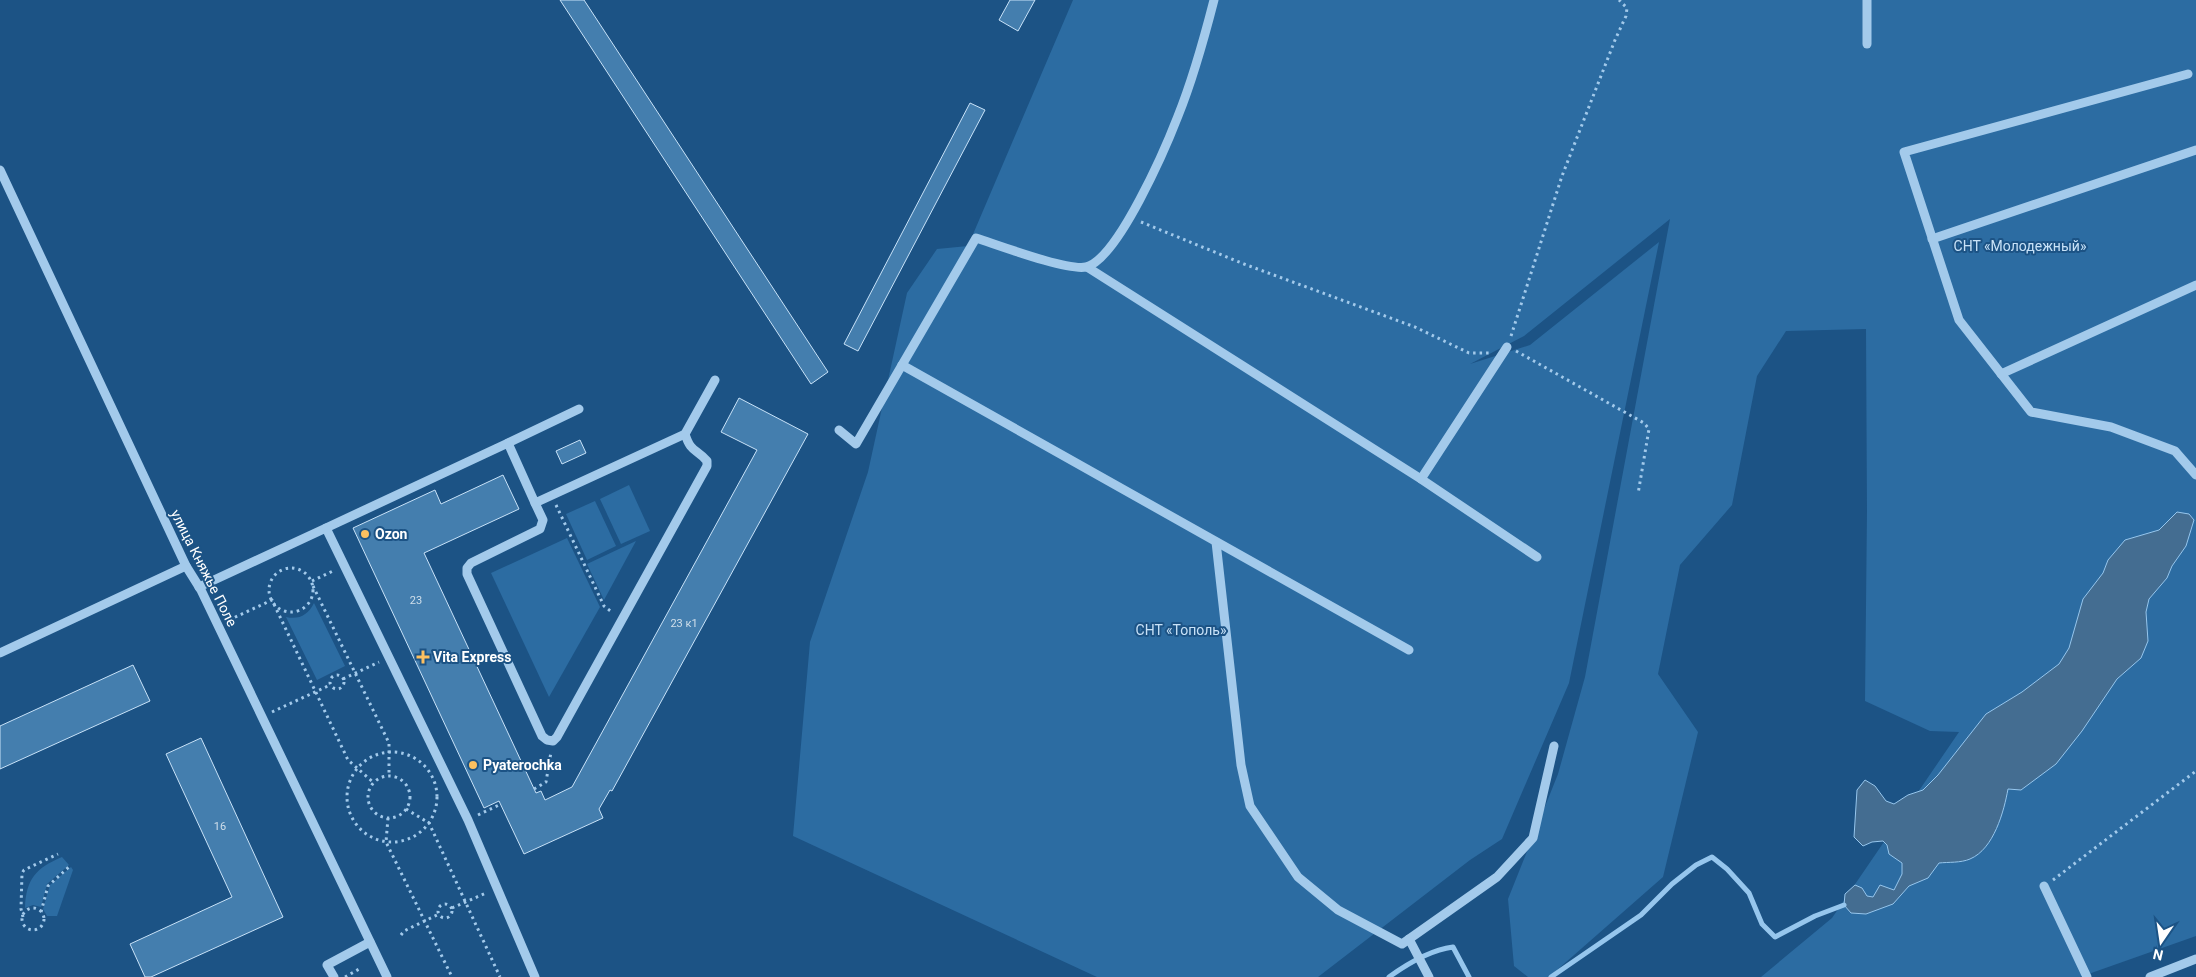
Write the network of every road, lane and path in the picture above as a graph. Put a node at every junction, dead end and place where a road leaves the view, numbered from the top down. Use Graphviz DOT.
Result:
graph roads {
  1 [pos="1214,0"];
  2 [pos="1619,0"];
  3 [pos="1867,0"];
  4 [pos="1867,44"];
  5 [pos="2188,74"];
  6 [pos="2196,150"];
  7 [pos="0,170"];
  8 [pos="1132,218"];
  9 [pos="1932,239"];
  10 [pos="1087,267"];
  11 [pos="2196,286"];
  12 [pos="1507,347"];
  13 [pos="902,365"];
  14 [pos="2001,374"];
  15 [pos="715,380"];
  16 [pos="579,410"];
  17 [pos="839,430"];
  18 [pos="685,434"];
  19 [pos="508,443"];
  20 [pos="2196,475"];
  21 [pos="1421,479"];
  22 [pos="1638,494"];
  23 [pos="552,495"];
  24 [pos="535,503"];
  25 [pos="326,528"];
  26 [pos="1216,542"];
  27 [pos="1537,557"];
  28 [pos="345,565"];
  29 [pos="186,566"];
  30 [pos="312,581"];
  31 [pos="313,586"];
  32 [pos="199,587"];
  33 [pos="272,600"];
  34 [pos="622,619"];
  35 [pos="218,625"];
  36 [pos="1409,650"];
  37 [pos="0,653"];
  38 [pos="389,658"];
  39 [pos="355,673"];
  40 [pos="343,679"];
  41 [pos="330,685"];
  42 [pos="315,692"];
  43 [pos="262,717"];
  44 [pos="552,741"];
  45 [pos="1554,746"];
  46 [pos="388,752"];
  47 [pos="358,768"];
  48 [pos="2196,771"];
  49 [pos="389,776"];
  50 [pos="374,783"];
  51 [pos="534,789"];
  52 [pos="501,804"];
  53 [pos="406,809"];
  54 [pos="388,818"];
  55 [pos="468,820"];
  56 [pos="429,823"];
  57 [pos="386,842"];
  58 [pos="58,854"];
  59 [pos="70,866"];
  60 [pos="2044,886"];
  61 [pos="497,888"];
  62 [pos="465,902"];
  63 [pos="452,908"];
  64 [pos="41,912"];
  65 [pos="439,914"];
  66 [pos="23,917"];
  67 [pos="424,921"];
  68 [pos="402,935"];
  69 [pos="1409,939"];
  70 [pos="370,942"];
  71 [pos="2196,959"];
  72 [pos="361,968"];
  73 [pos="334,977"];
  74 [pos="345,977"];
  75 [pos="387,977"];
  76 [pos="452,977"];
  77 [pos="500,977"];
  78 [pos="535,977"];
  79 [pos="1429,977"];
  80 [pos="2087,977"];
  81 [pos="2150,977"];
  1 -- 8 [label="street"];
  2 -- 12 [label="path"];
  3 -- 4 [label="street"];
  5 -- 9 [label="street"];
  6 -- 9 [label="street"];
  7 -- 29 [label="street, улица Княжье Поле"];
  8 -- 10 [label="street"];
  8 -- 12 [label="path"];
  9 -- 14 [label="street"];
  10 -- 13 [label="street"];
  10 -- 21 [label="street"];
  11 -- 14 [label="street"];
  12 -- 21 [label="street"];
  12 -- 22 [label="path"];
  13 -- 17 [label="street"];
  13 -- 26 [label="street"];
  14 -- 20 [label="street"];
  15 -- 18 [label="street"];
  16 -- 19 [label="street"];
  18 -- 23 [label="street"];
  18 -- 34 [label="street"];
  19 -- 24 [label="street"];
  19 -- 25 [label="street"];
  21 -- 27 [label="street"];
  23 -- 24 [label="street"];
  23 -- 34 [label="path"];
  24 -- 44 [label="street"];
  25 -- 28 [label="street"];
  25 -- 32 [label="street"];
  26 -- 36 [label="street"];
  26 -- 69 [label="street"];
  28 -- 30 [label="path"];
  28 -- 38 [label="street"];
  29 -- 32 [label="street, улица Княжье Поле"];
  29 -- 37 [label="street"];
  30 -- 31 [label="path"];
  30 -- 33 [label="path"];
  31 -- 33 [label="path"];
  31 -- 39 [label="path"];
  32 -- 35 [label="street, улица Княжье Поле"];
  33 -- 35 [label="path"];
  33 -- 42 [label="path"];
  34 -- 44 [label="street"];
  35 -- 43 [label="street, улица Княжье Поле"];
  38 -- 39 [label="path"];
  38 -- 55 [label="street"];
  39 -- 40 [label="path"];
  39 -- 46 [label="path"];
  40 -- 41 [label="path"];
  40 -- 41 [label="path"];
  41 -- 42 [label="path"];
  42 -- 43 [label="path"];
  42 -- 47 [label="path"];
  43 -- 70 [label="street, улица Княжье Поле"];
  44 -- 51 [label="path"];
  45 -- 69 [label="street"];
  46 -- 47 [label="path"];
  46 -- 49 [label="path"];
  46 -- 56 [label="path"];
  47 -- 50 [label="path"];
  47 -- 57 [label="path"];
  48 -- 60 [label="path"];
  49 -- 50 [label="path"];
  49 -- 53 [label="path"];
  50 -- 54 [label="path"];
  52 -- 55 [label="path"];
  53 -- 54 [label="path"];
  53 -- 56 [label="path"];
  54 -- 57 [label="path"];
  55 -- 61 [label="street"];
  56 -- 57 [label="path"];
  56 -- 62 [label="path"];
  57 -- 67 [label="path"];
  58 -- 66 [label="path"];
  59 -- 64 [label="path"];
  60 -- 80 [label="street"];
  61 -- 62 [label="path"];
  61 -- 78 [label="street"];
  62 -- 63 [label="path"];
  62 -- 77 [label="path"];
  63 -- 65 [label="path"];
  63 -- 65 [label="path"];
  64 -- 66 [label="path"];
  64 -- 66 [label="path"];
  65 -- 67 [label="path"];
  67 -- 68 [label="path"];
  67 -- 76 [label="path"];
  69 -- 79 [label="street"];
  70 -- 73 [label="street"];
  70 -- 75 [label="street, улица Княжье Поле"];
  71 -- 81 [label="street"];
  72 -- 74 [label="path"];
}
